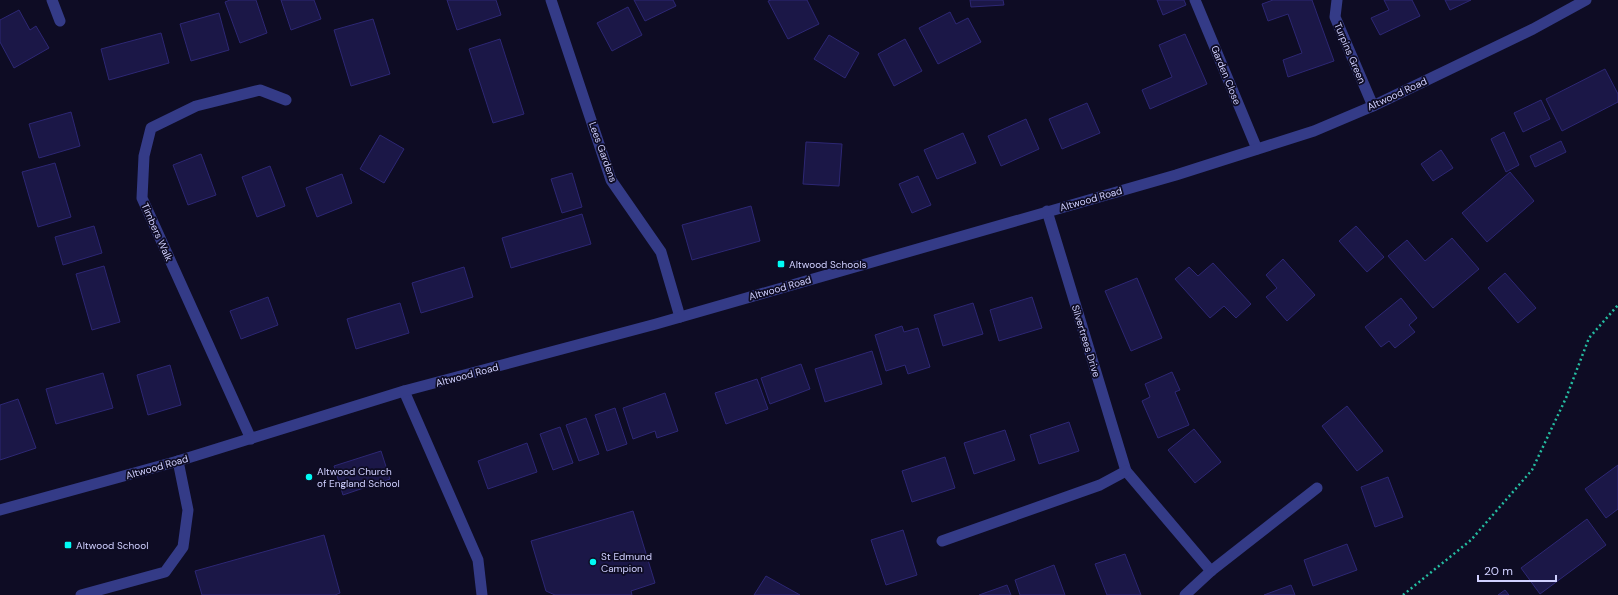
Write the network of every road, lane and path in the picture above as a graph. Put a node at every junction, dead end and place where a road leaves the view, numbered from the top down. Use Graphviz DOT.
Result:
graph roads {
  1 [pos="52,0"];
  2 [pos="552,0"];
  3 [pos="1195,0"];
  4 [pos="1337,0"];
  5 [pos="1586,0"];
  6 [pos="60,21"];
  7 [pos="286,100"];
  8 [pos="1373,106"];
  9 [pos="1256,149"];
  10 [pos="1047,211"];
  11 [pos="1618,305"];
  12 [pos="680,317"];
  13 [pos="404,392"];
  14 [pos="251,439"];
  15 [pos="178,461"];
  16 [pos="1126,471"];
  17 [pos="1317,488"];
  18 [pos="0,510"];
  19 [pos="942,541"];
  20 [pos="1212,571"];
  21 [pos="81,595"];
  22 [pos="482,595"];
  23 [pos="1185,595"];
  24 [pos="1403,595"];
  1 -- 6 [label="street"];
  2 -- 12 [label="street, Lees Gardens"];
  3 -- 9 [label="street, Garden Close"];
  4 -- 8 [label="street, Turpins Green"];
  5 -- 8 [label="street, Altwood Road"];
  7 -- 14 [label="street, Timbers Walk"];
  8 -- 9 [label="street, Altwood Road"];
  9 -- 10 [label="street, Altwood Road"];
  10 -- 12 [label="street, Altwood Road"];
  10 -- 16 [label="street, Silvertrees Drive"];
  11 -- 24 [label="path"];
  12 -- 13 [label="street, Altwood Road"];
  13 -- 14 [label="street, Altwood Road"];
  13 -- 22 [label="street"];
  14 -- 15 [label="street, Altwood Road"];
  15 -- 18 [label="street, Altwood Road"];
  15 -- 21 [label="street"];
  16 -- 19 [label="street"];
  16 -- 20 [label="street, Silvertrees Drive"];
  17 -- 20 [label="street"];
  20 -- 23 [label="street"];
}
